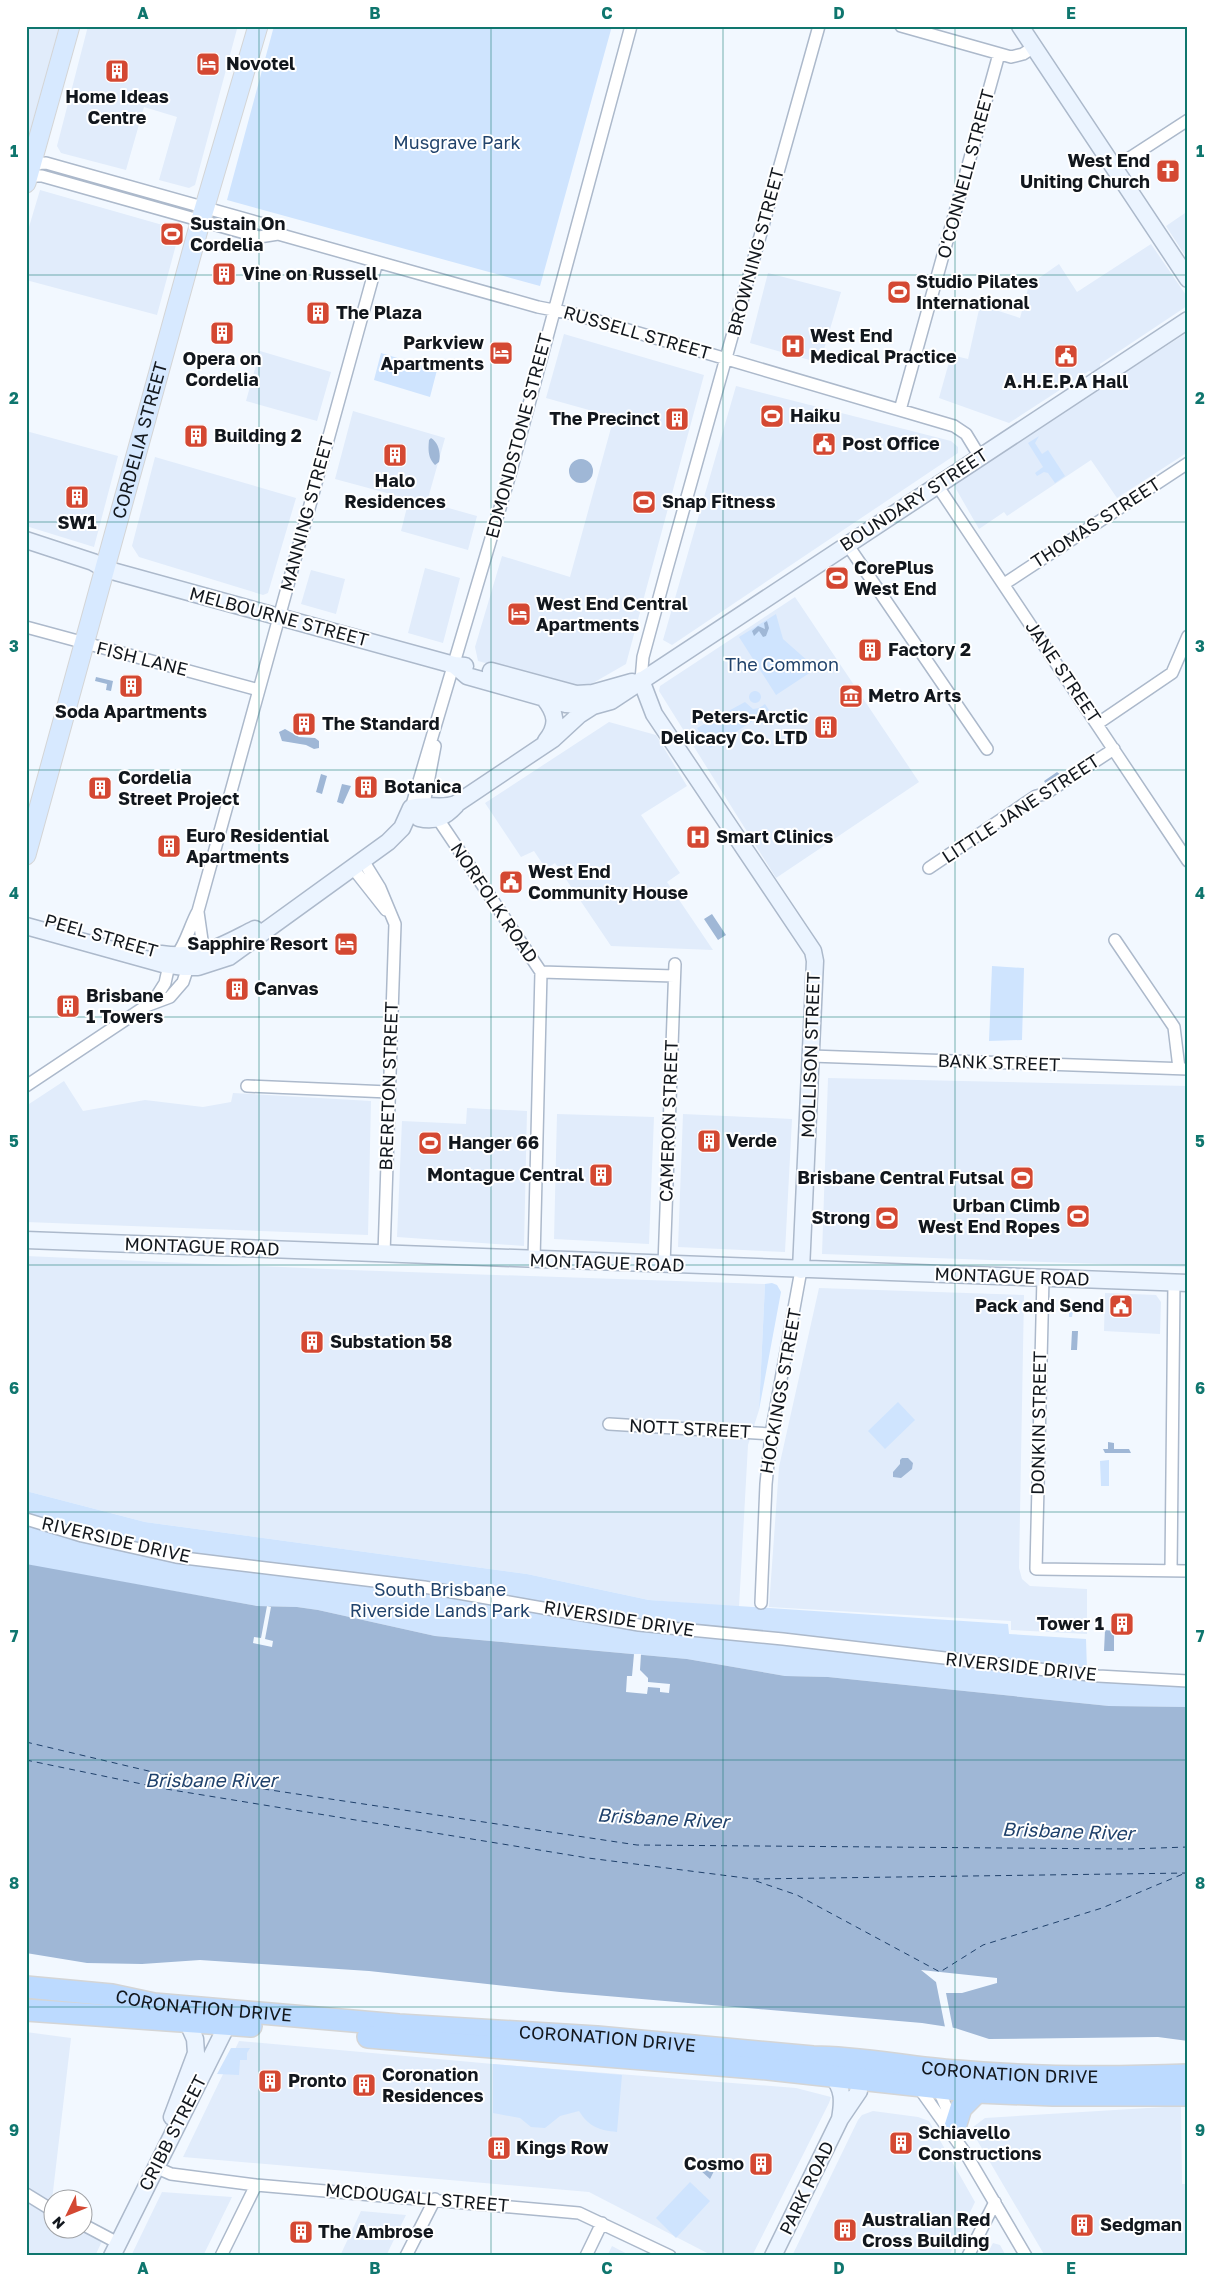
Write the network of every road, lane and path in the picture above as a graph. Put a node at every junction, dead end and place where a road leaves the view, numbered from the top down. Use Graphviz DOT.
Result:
graph roads {
  1 [pos="70,26"];
  2 [pos="258,26"];
  3 [pos="631,26"];
  4 [pos="819,26"];
  5 [pos="901,26"];
  6 [pos="1026,28"];
  7 [pos="1034,47"];
  8 [pos="999,54"];
  9 [pos="1188,120"];
  10 [pos="1114,168"];
  11 [pos="29,174"];
  12 [pos="203,214"];
  13 [pos="377,262"];
  14 [pos="1188,279"];
  15 [pos="553,310"];
  16 [pos="1188,320"];
  17 [pos="726,359"];
  18 [pos="900,410"];
  19 [pos="980,457"];
  20 [pos="1188,463"];
  21 [pos="937,485"];
  22 [pos="26,540"];
  23 [pos="847,544"];
  24 [pos="26,551"];
  25 [pos="105,569"];
  26 [pos="1004,584"];
  27 [pos="279,617"];
  28 [pos="26,627"];
  29 [pos="1188,636"];
  30 [pos="84,644"];
  31 [pos="1185,654"];
  32 [pos="454,665"];
  33 [pos="641,680"];
  34 [pos="259,690"];
  35 [pos="544,698"];
  36 [pos="593,706"];
  37 [pos="1097,724"];
  38 [pos="539,748"];
  39 [pos="987,748"];
  40 [pos="1114,749"];
  41 [pos="457,803"];
  42 [pos="418,810"];
  43 [pos="438,819"];
  44 [pos="26,855"];
  45 [pos="1188,861"];
  46 [pos="929,868"];
  47 [pos="355,872"];
  48 [pos="198,911"];
  49 [pos="288,914"];
  50 [pos="26,915"];
  51 [pos="26,926"];
  52 [pos="1115,940"];
  53 [pos="201,954"];
  54 [pos="178,963"];
  55 [pos="675,964"];
  56 [pos="540,972"];
  57 [pos="674,976"];
  58 [pos="153,1002"];
  59 [pos="811,1056"];
  60 [pos="1183,1069"];
  61 [pos="26,1086"];
  62 [pos="247,1086"];
  63 [pos="389,1092"];
  64 [pos="26,1240"];
  65 [pos="384,1254"];
  66 [pos="534,1260"];
  67 [pos="664,1265"];
  68 [pos="801,1270"];
  69 [pos="1042,1278"];
  70 [pos="1181,1283"];
  71 [pos="609,1424"];
  72 [pos="771,1434"];
  73 [pos="26,1519"];
  74 [pos="1171,1570"];
  75 [pos="1188,1571"];
  76 [pos="761,1603"];
  77 [pos="1188,1680"];
  78 [pos="26,1987"];
  79 [pos="26,1998"];
  80 [pos="154,2004"];
  81 [pos="26,2010"];
  82 [pos="231,2017"];
  83 [pos="187,2021"];
  84 [pos="813,2057"];
  85 [pos="897,2064"];
  86 [pos="831,2075"];
  87 [pos="1188,2075"];
  88 [pos="857,2078"];
  89 [pos="917,2085"];
  90 [pos="939,2088"];
  91 [pos="977,2092"];
  92 [pos="1188,2095"];
  93 [pos="840,2119"];
  94 [pos="955,2127"];
  95 [pos="164,2150"];
  96 [pos="966,2154"];
  97 [pos="156,2167"];
  98 [pos="256,2185"];
  99 [pos="26,2194"];
  100 [pos="435,2199"];
  101 [pos="995,2202"];
  102 [pos="42,2204"];
  103 [pos="602,2223"];
  104 [pos="92,2232"];
  105 [pos="115,2249"];
  106 [pos="221,2256"];
  107 [pos="406,2256"];
  108 [pos="586,2256"];
  109 [pos="670,2256"];
  110 [pos="773,2256"];
  111 [pos="968,2256"];
  112 [pos="1026,2256"];
  1 -- 11 [label="main road"];
  2 -- 12 [label="main road, CORDELIA STREET"];
  3 -- 15 [label="street, EDMONDSTONE STREET"];
  4 -- 17 [label="street, BROWNING STREET"];
  5 -- 8 [label="street"];
  6 -- 7 [label="street"];
  7 -- 8 [label="street"];
  7 -- 10 [label="street"];
  8 -- 18 [label="street, O'CONNELL STREET"];
  9 -- 10 [label="street"];
  10 -- 14 [label="street"];
  11 -- 12 [label="street, RUSSELL STREET"];
  12 -- 13 [label="street, RUSSELL STREET"];
  12 -- 25 [label="main road, CORDELIA STREET"];
  13 -- 15 [label="street, RUSSELL STREET"];
  13 -- 27 [label="street, MANNING STREET"];
  15 -- 17 [label="street, RUSSELL STREET"];
  15 -- 32 [label="street, EDMONDSTONE STREET"];
  16 -- 19 [label="street, BOUNDARY STREET"];
  17 -- 18 [label="street, RUSSELL STREET"];
  17 -- 33 [label="street, BROWNING STREET"];
  18 -- 19 [label="street, RUSSELL STREET"];
  19 -- 21 [label="street, BOUNDARY STREET"];
  20 -- 26 [label="street, THOMAS STREET"];
  21 -- 23 [label="street, BOUNDARY STREET"];
  21 -- 26 [label="street, JANE STREET"];
  22 -- 25 [label="street, MELBOURNE STREET"];
  23 -- 33 [label="street, BOUNDARY STREET"];
  23 -- 39 [label="street"];
  24 -- 25 [label="street, MELBOURNE STREET"];
  25 -- 27 [label="street, MELBOURNE STREET"];
  25 -- 30 [label="main road, CORDELIA STREET"];
  26 -- 37 [label="street, JANE STREET"];
  27 -- 32 [label="street, MELBOURNE STREET"];
  27 -- 34 [label="street, MANNING STREET"];
  28 -- 30 [label="street, FISH LANE"];
  29 -- 31 [label="street"];
  30 -- 34 [label="street, FISH LANE"];
  30 -- 44 [label="main road, CORDELIA STREET"];
  31 -- 37 [label="street"];
  32 -- 33 [label="street, MELBOURNE STREET"];
  32 -- 35 [label="street, MELBOURNE STREET"];
  32 -- 42 [label="street, EDMONDSTONE STREET"];
  33 -- 36 [label="street, MELBOURNE STREET"];
  33 -- 59 [label="street, MOLLISON STREET"];
  34 -- 48 [label="street, MANNING STREET"];
  35 -- 36 [label="street, MELBOURNE STREET"];
  35 -- 38 [label="street"];
  36 -- 38 [label="street"];
  37 -- 40 [label="street, JANE STREET"];
  38 -- 41 [label="street"];
  40 -- 45 [label="street, JANE STREET"];
  40 -- 46 [label="street, LITTLE JANE STREET"];
  41 -- 42 [label="street"];
  41 -- 43 [label="street"];
  42 -- 43 [label="street"];
  42 -- 47 [label="street"];
  42 -- 47 [label="street"];
  43 -- 56 [label="street, NORFOLK ROAD"];
  47 -- 49 [label="street"];
  47 -- 63 [label="street, BRERETON STREET"];
  48 -- 53 [label="street, MANNING STREET"];
  48 -- 54 [label="street, MANNING STREET"];
  49 -- 53 [label="street"];
  49 -- 54 [label="street"];
  50 -- 54 [label="street, PEEL STREET"];
  51 -- 54 [label="street, PEEL STREET"];
  52 -- 60 [label="street"];
  53 -- 54 [label="street"];
  54 -- 58 [label="street"];
  54 -- 58 [label="street"];
  55 -- 57 [label="street, CAMERON STREET"];
  56 -- 57 [label="street"];
  56 -- 66 [label="street, NORFOLK ROAD"];
  57 -- 67 [label="street, CAMERON STREET"];
  58 -- 61 [label="street"];
  59 -- 60 [label="street, BANK STREET"];
  59 -- 68 [label="street, MOLLISON STREET"];
  62 -- 63 [label="street"];
  63 -- 65 [label="street, BRERETON STREET"];
  64 -- 65 [label="street, MONTAGUE ROAD"];
  65 -- 66 [label="street, MONTAGUE ROAD"];
  66 -- 67 [label="street, MONTAGUE ROAD"];
  67 -- 68 [label="street, MONTAGUE ROAD"];
  68 -- 69 [label="street, MONTAGUE ROAD"];
  68 -- 72 [label="street, HOCKINGS STREET"];
  69 -- 70 [label="street, MONTAGUE ROAD"];
  69 -- 74 [label="street, DONKIN STREET"];
  70 -- 74 [label="street"];
  71 -- 72 [label="street, NOTT STREET"];
  72 -- 76 [label="street, HOCKINGS STREET"];
  73 -- 77 [label="street, RIVERSIDE DRIVE"];
  74 -- 75 [label="street"];
  78 -- 80 [label="highway, CORONATION DRIVE"];
  79 -- 80 [label="highway"];
  80 -- 82 [label="highway, CORONATION DRIVE"];
  81 -- 83 [label="highway, CORONATION DRIVE"];
  82 -- 83 [label="highway, CORONATION DRIVE"];
  82 -- 84 [label="highway, CORONATION DRIVE"];
  82 -- 86 [label="highway, CORONATION DRIVE"];
  82 -- 95 [label="street, CRIBB STREET"];
  83 -- 95 [label="street"];
  84 -- 85 [label="highway, CORONATION DRIVE"];
  84 -- 88 [label="street"];
  85 -- 87 [label="highway, CORONATION DRIVE"];
  85 -- 90 [label="street"];
  86 -- 88 [label="highway, CORONATION DRIVE"];
  86 -- 93 [label="street, PARK ROAD"];
  88 -- 89 [label="highway, CORONATION DRIVE"];
  88 -- 93 [label="street, PARK ROAD"];
  89 -- 90 [label="highway, CORONATION DRIVE"];
  89 -- 96 [label="street"];
  90 -- 91 [label="highway, CORONATION DRIVE"];
  90 -- 94 [label="street"];
  91 -- 92 [label="highway, CORONATION DRIVE"];
  91 -- 94 [label="highway"];
  93 -- 110 [label="street, PARK ROAD"];
  94 -- 96 [label="street"];
  95 -- 97 [label="street, CRIBB STREET"];
  96 -- 101 [label="street"];
  97 -- 98 [label="street, MCDOUGALL STREET"];
  97 -- 105 [label="street, CRIBB STREET"];
  98 -- 100 [label="street, MCDOUGALL STREET"];
  98 -- 106 [label="street"];
  99 -- 102 [label="street"];
  100 -- 103 [label="street, MCDOUGALL STREET"];
  100 -- 107 [label="street"];
  101 -- 111 [label="street"];
  101 -- 112 [label="street"];
  103 -- 108 [label="street"];
  103 -- 109 [label="street, MCDOUGALL STREET"];
  104 -- 105 [label="street"];
}
